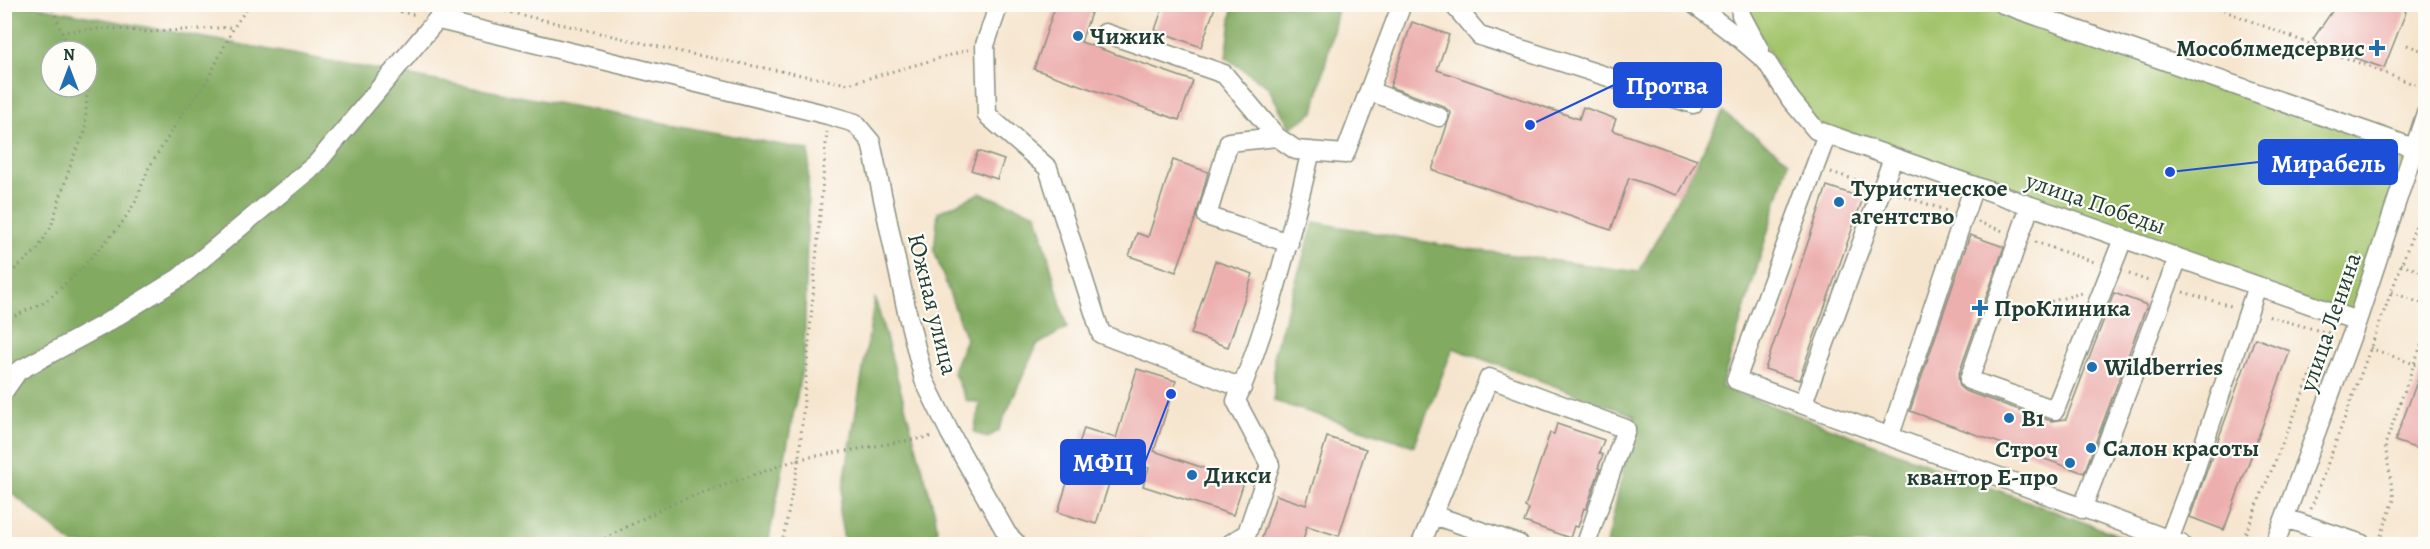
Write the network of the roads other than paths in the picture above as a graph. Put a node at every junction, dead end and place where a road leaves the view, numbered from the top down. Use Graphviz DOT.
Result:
graph roads {
  1 [pos="450,4"];
  2 [pos="999,4"];
  3 [pos="1402,4"];
  4 [pos="1453,4"];
  5 [pos="1694,4"];
  6 [pos="1740,4"];
  7 [pos="2003,4"];
  8 [pos="439,20"];
  9 [pos="1105,33"];
  10 [pos="1766,61"];
  11 [pos="1369,91"];
  12 [pos="1693,104"];
  13 [pos="2426,114"];
  14 [pos="1439,117"];
  15 [pos="1827,134"];
  16 [pos="1277,137"];
  17 [pos="2414,148"];
  18 [pos="1311,151"];
  19 [pos="1893,158"];
  20 [pos="1974,186"];
  21 [pos="2030,206"];
  22 [pos="2123,239"];
  23 [pos="1289,243"];
  24 [pos="2178,258"];
  25 [pos="2257,285"];
  26 [pos="2357,321"];
  27 [pos="1242,388"];
  28 [pos="4,391"];
  29 [pos="1803,403"];
  30 [pos="1890,435"];
  31 [pos="2082,509"];
  32 [pos="1433,515"];
  33 [pos="2285,518"];
  34 [pos="2175,542"];
  35 [pos="1017,544"];
  36 [pos="1230,544"];
  37 [pos="1421,544"];
  38 [pos="1519,544"];
  39 [pos="1586,544"];
  40 [pos="2275,544"];
  41 [pos="2362,544"];
  1 -- 8 [label="street"];
  2 -- 27 [label="street"];
  3 -- 11 [label="street"];
  4 -- 12 [label="street"];
  5 -- 10 [label="street, улица Победы"];
  6 -- 10 [label="street"];
  7 -- 17 [label="street"];
  8 -- 28 [label="street"];
  8 -- 35 [label="street, Южная улица"];
  9 -- 16 [label="street"];
  10 -- 15 [label="street, улица Победы"];
  11 -- 14 [label="street"];
  11 -- 18 [label="street"];
  13 -- 17 [label="street, улица Ленина"];
  15 -- 19 [label="street, улица Победы"];
  15 -- 29 [label="street"];
  16 -- 18 [label="street"];
  16 -- 23 [label="street"];
  17 -- 26 [label="street, улица Ленина"];
  18 -- 23 [label="street"];
  19 -- 20 [label="street, улица Победы"];
  19 -- 29 [label="street"];
  20 -- 21 [label="street, улица Победы"];
  20 -- 30 [label="street"];
  21 -- 22 [label="street, улица Победы"];
  21 -- 22 [label="street"];
  22 -- 24 [label="street, улица Победы"];
  23 -- 27 [label="street"];
  24 -- 25 [label="street, улица Победы"];
  24 -- 31 [label="street"];
  25 -- 26 [label="street, улица Победы"];
  25 -- 34 [label="street"];
  26 -- 33 [label="street, улица Ленина"];
  27 -- 36 [label="street"];
  29 -- 30 [label="street"];
  30 -- 31 [label="street"];
  31 -- 34 [label="street"];
  32 -- 37 [label="street"];
  32 -- 38 [label="street"];
  32 -- 39 [label="street"];
  33 -- 40 [label="street, улица Ленина"];
  33 -- 41 [label="street"];
}
